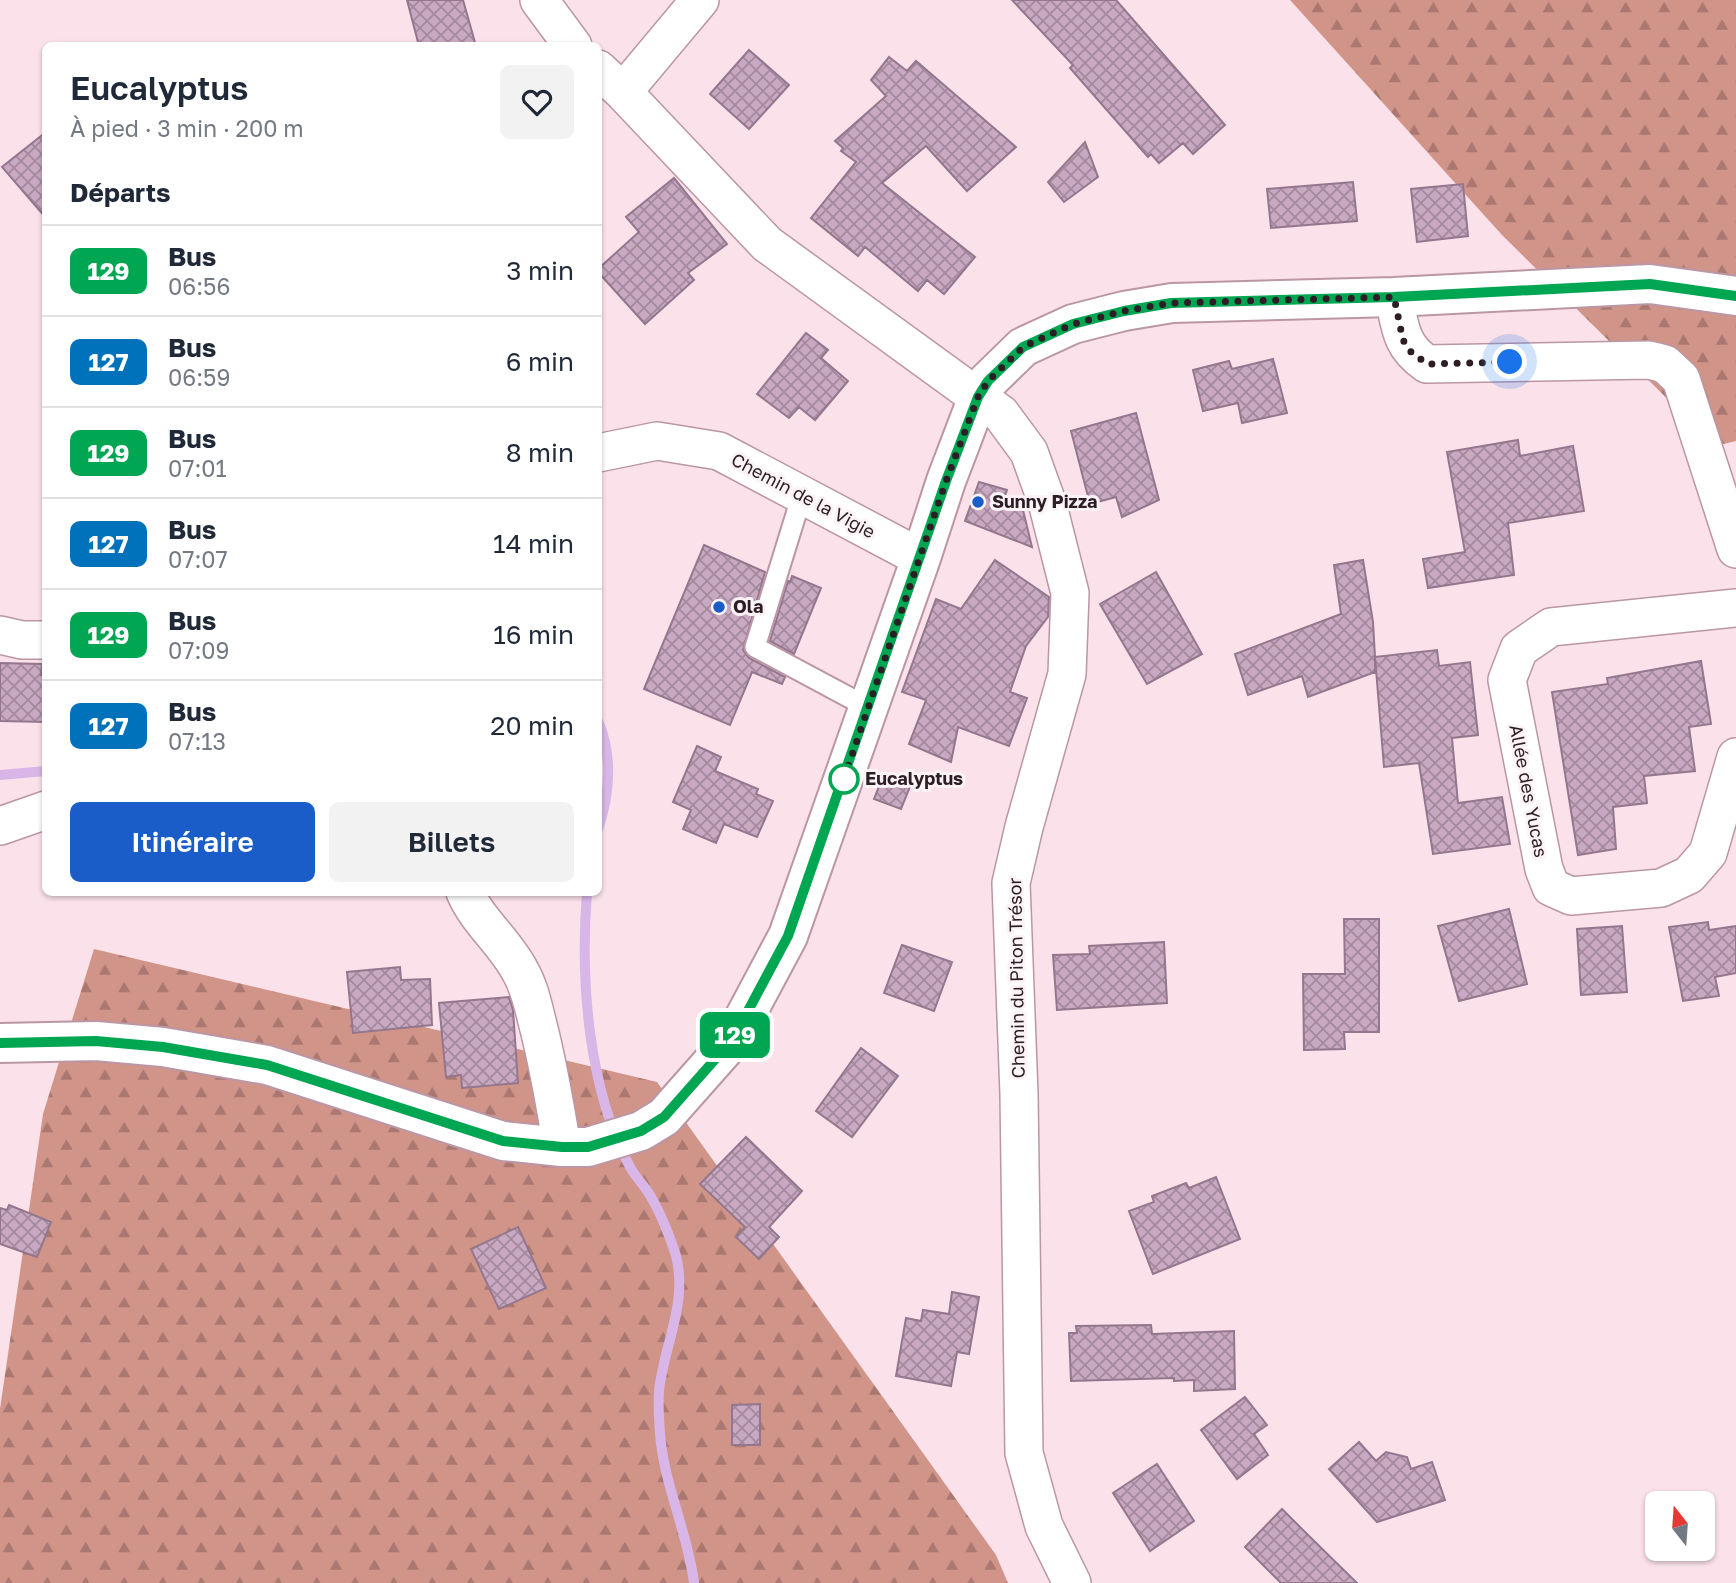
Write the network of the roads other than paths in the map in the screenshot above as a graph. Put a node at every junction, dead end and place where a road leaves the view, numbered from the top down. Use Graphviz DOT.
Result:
graph roads {
  1 [pos="539,0"];
  2 [pos="700,0"];
  3 [pos="570,42"];
  4 [pos="611,80"];
  5 [pos="1736,296"];
  6 [pos="1394,297"];
  7 [pos="978,397"];
  8 [pos="602,452"];
  9 [pos="802,495"];
  10 [pos="1736,549"];
  11 [pos="921,558"];
  12 [pos="1736,608"];
  13 [pos="0,635"];
  14 [pos="42,640"];
  15 [pos="869,708"];
  16 [pos="1736,757"];
  17 [pos="42,811"];
  18 [pos="0,826"];
  19 [pos="467,896"];
  20 [pos="0,1043"];
  21 [pos="575,1147"];
  22 [pos="1072,1583"];
  1 -- 3 [label="street"];
  2 -- 4 [label="street"];
  4 -- 7 [label="street, Chemin du Piton Trésor"];
  5 -- 6 [label="main road"];
  6 -- 7 [label="main road"];
  6 -- 10 [label="street"];
  7 -- 11 [label="main road"];
  7 -- 22 [label="street, Chemin du Piton Trésor"];
  8 -- 9 [label="street, Chemin de la Vigie"];
  9 -- 11 [label="street, Chemin de la Vigie"];
  9 -- 15 [label="lane"];
  11 -- 15 [label="main road"];
  12 -- 16 [label="street, Allée des Yucas"];
  13 -- 14 [label="street"];
  15 -- 21 [label="main road"];
  17 -- 18 [label="street"];
  19 -- 21 [label="street"];
  20 -- 21 [label="main road"];
}
